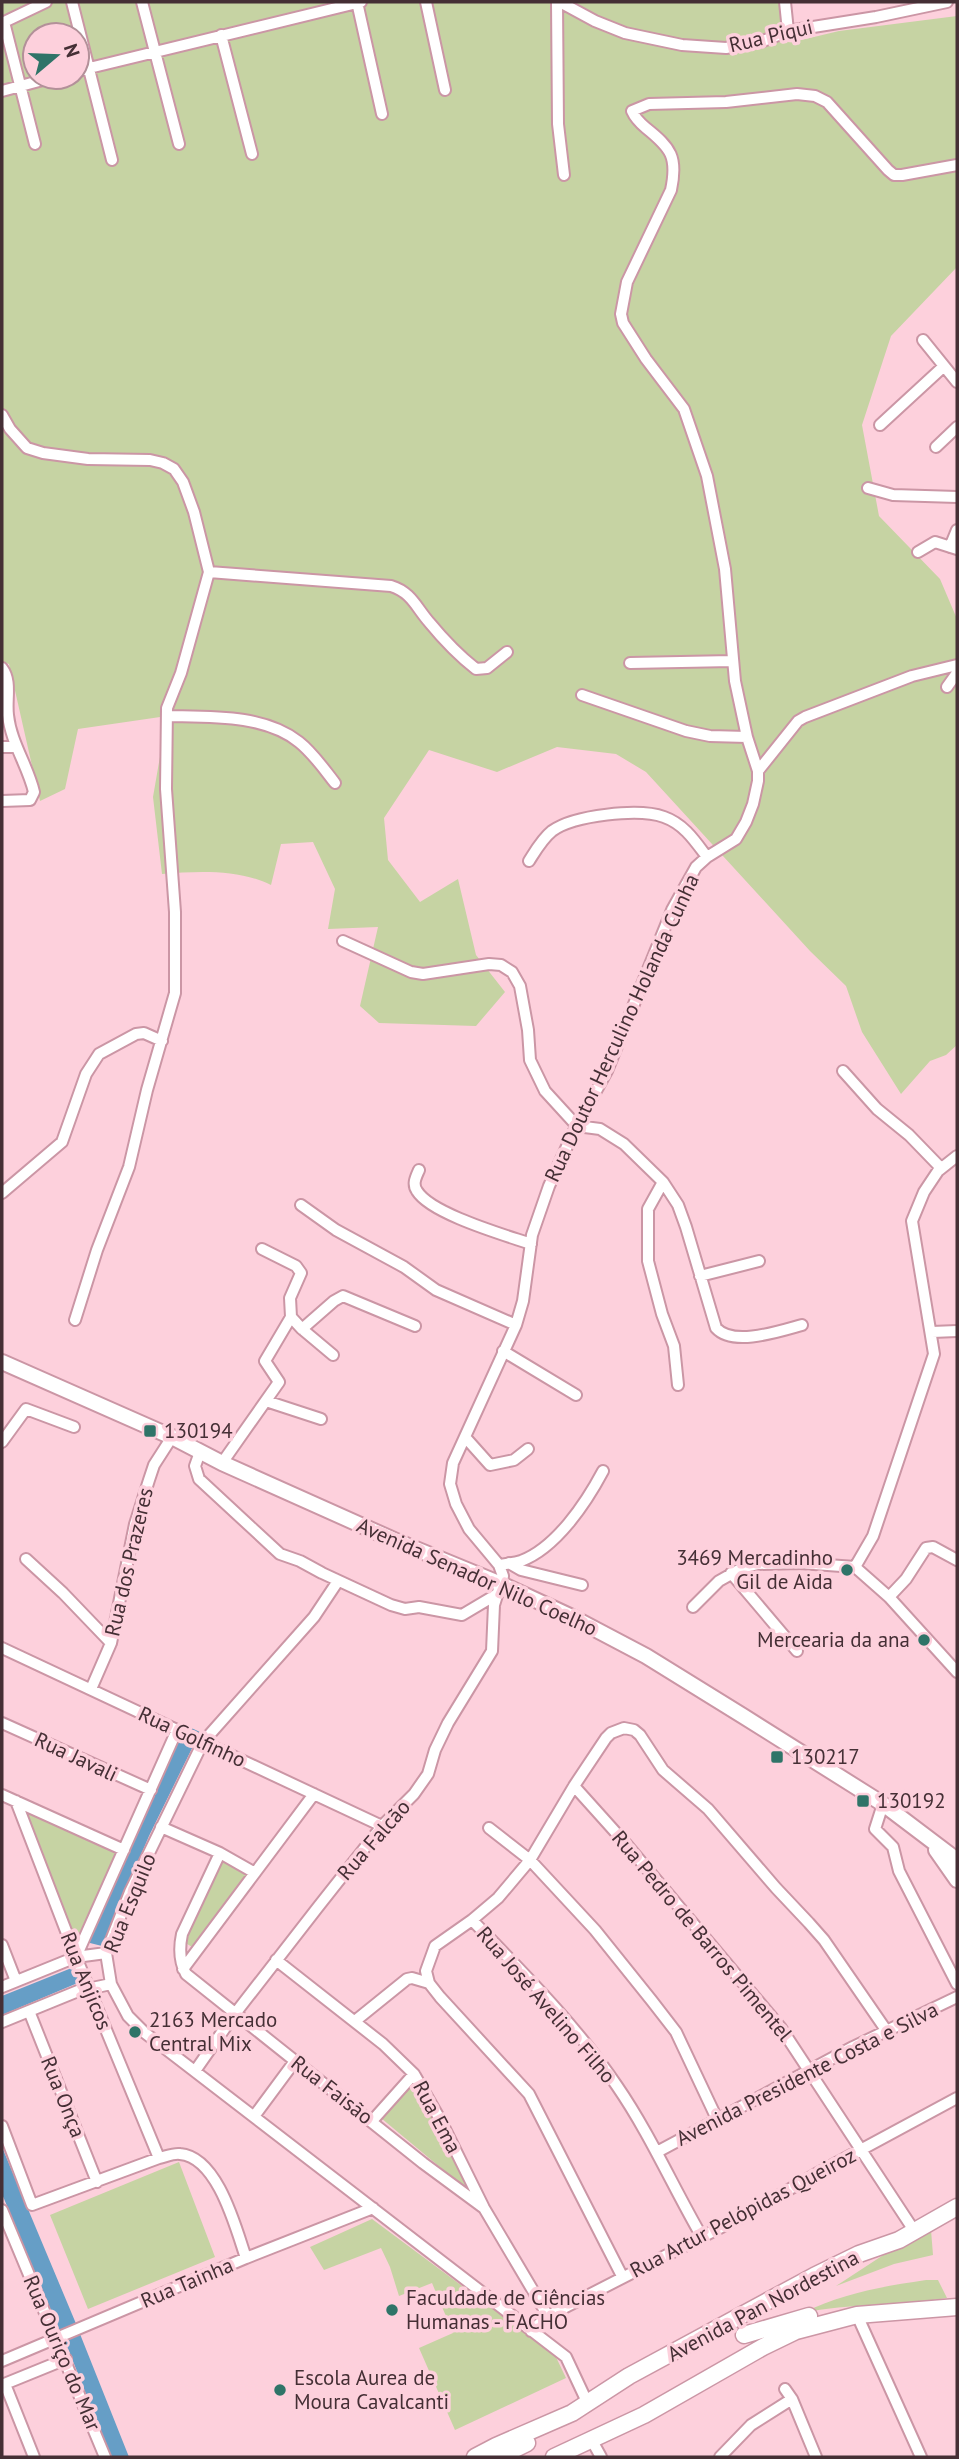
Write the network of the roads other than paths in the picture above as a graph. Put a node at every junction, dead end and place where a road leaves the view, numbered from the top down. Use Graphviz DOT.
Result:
graph roads {
  1 [pos="46,2"];
  2 [pos="72,2"];
  3 [pos="142,2"];
  4 [pos="359,2"];
  5 [pos="426,2"];
  6 [pos="559,2"];
  7 [pos="785,2"];
  8 [pos="947,2"];
  9 [pos="77,21"];
  10 [pos="3,22"];
  11 [pos="788,31"];
  12 [pos="221,35"];
  13 [pos="156,52"];
  14 [pos="91,67"];
  15 [pos="91,75"];
  16 [pos="21,83"];
  17 [pos="21,86"];
  18 [pos="444,90"];
  19 [pos="2,91"];
  20 [pos="23,91"];
  21 [pos="382,114"];
  22 [pos="36,144"];
  23 [pos="179,145"];
  24 [pos="252,154"];
  25 [pos="112,160"];
  26 [pos="957,165"];
  27 [pos="564,175"];
  28 [pos="923,341"];
  29 [pos="943,367"];
  30 [pos="957,382"];
  31 [pos="2,415"];
  32 [pos="880,425"];
  33 [pos="957,427"];
  34 [pos="936,447"];
  35 [pos="868,488"];
  36 [pos="957,497"];
  37 [pos="957,530"];
  38 [pos="954,548"];
  39 [pos="918,552"];
  40 [pos="209,572"];
  41 [pos="507,652"];
  42 [pos="732,661"];
  43 [pos="630,663"];
  44 [pos="957,666"];
  45 [pos="2,668"];
  46 [pos="957,673"];
  47 [pos="947,687"];
  48 [pos="582,695"];
  49 [pos="167,716"];
  50 [pos="747,737"];
  51 [pos="2,747"];
  52 [pos="16,747"];
  53 [pos="758,771"];
  54 [pos="335,783"];
  55 [pos="2,801"];
  56 [pos="707,857"];
  57 [pos="529,861"];
  58 [pos="343,941"];
  59 [pos="162,1041"];
  60 [pos="843,1072"];
  61 [pos="577,1126"];
  62 [pos="957,1156"];
  63 [pos="941,1168"];
  64 [pos="419,1170"];
  65 [pos="663,1182"];
  66 [pos="2,1193"];
  67 [pos="301,1206"];
  68 [pos="531,1244"];
  69 [pos="262,1249"];
  70 [pos="759,1261"];
  71 [pos="700,1276"];
  72 [pos="291,1317"];
  73 [pos="75,1320"];
  74 [pos="516,1325"];
  75 [pos="802,1325"];
  76 [pos="415,1326"];
  77 [pos="302,1329"];
  78 [pos="957,1331"];
  79 [pos="932,1332"];
  80 [pos="503,1351"];
  81 [pos="332,1355"];
  82 [pos="2,1362"];
  83 [pos="678,1385"];
  84 [pos="576,1395"];
  85 [pos="266,1401"];
  86 [pos="321,1419"];
  87 [pos="74,1427"];
  88 [pos="172,1437"];
  89 [pos="465,1437"];
  90 [pos="2,1442"];
  91 [pos="528,1450"];
  92 [pos="200,1452"];
  93 [pos="222,1463"];
  94 [pos="603,1471"];
  95 [pos="26,1559"];
  96 [pos="957,1560"];
  97 [pos="504,1564"];
  98 [pos="855,1567"];
  99 [pos="731,1573"];
  100 [pos="338,1581"];
  101 [pos="582,1585"];
  102 [pos="500,1589"];
  103 [pos="890,1597"];
  104 [pos="692,1607"];
  105 [pos="111,1643"];
  106 [pos="2,1648"];
  107 [pos="797,1651"];
  108 [pos="957,1672"];
  109 [pos="91,1689"];
  110 [pos="2,1723"];
  111 [pos="179,1731"];
  112 [pos="202,1742"];
  113 [pos="574,1786"];
  114 [pos="151,1790"];
  115 [pos="314,1794"];
  116 [pos="2,1795"];
  117 [pos="16,1801"];
  118 [pos="883,1804"];
  119 [pos="382,1826"];
  120 [pos="161,1827"];
  121 [pos="489,1828"];
  122 [pos="927,1837"];
  123 [pos="124,1850"];
  124 [pos="220,1853"];
  125 [pos="530,1860"];
  126 [pos="957,1860"];
  127 [pos="255,1873"];
  128 [pos="957,1880"];
  129 [pos="472,1920"];
  130 [pos="2,1945"];
  131 [pos="106,1953"];
  132 [pos="76,1957"];
  133 [pos="276,1960"];
  134 [pos="183,1969"];
  135 [pos="16,1981"];
  136 [pos="429,1983"];
  137 [pos="111,1984"];
  138 [pos="957,1984"];
  139 [pos="2,1987"];
  140 [pos="89,1987"];
  141 [pos="957,1997"];
  142 [pos="29,2011"];
  143 [pos="234,2015"];
  144 [pos="355,2021"];
  145 [pos="2,2022"];
  146 [pos="886,2030"];
  147 [pos="295,2061"];
  148 [pos="195,2071"];
  149 [pos="809,2071"];
  150 [pos="414,2074"];
  151 [pos="957,2098"];
  152 [pos="254,2115"];
  153 [pos="717,2119"];
  154 [pos="372,2122"];
  155 [pos="2,2126"];
  156 [pos="863,2150"];
  157 [pos="657,2152"];
  158 [pos="159,2158"];
  159 [pos="97,2182"];
  160 [pos="957,2207"];
  161 [pos="373,2208"];
  162 [pos="484,2208"];
  163 [pos="2,2210"];
  164 [pos="915,2232"];
  165 [pos="702,2237"];
  166 [pos="246,2258"];
  167 [pos="622,2276"];
  168 [pos="956,2310"];
  169 [pos="857,2315"];
  170 [pos="548,2316"];
  171 [pos="531,2331"];
  172 [pos="744,2335"];
  173 [pos="58,2337"];
  174 [pos="66,2359"];
  175 [pos="2,2361"];
  176 [pos="3,2385"];
  177 [pos="785,2389"];
  178 [pos="792,2399"];
  179 [pos="588,2404"];
  180 [pos="572,2413"];
  181 [pos="591,2439"];
  182 [pos="34,2457"];
  183 [pos="105,2457"];
  184 [pos="475,2457"];
  185 [pos="499,2457"];
  186 [pos="554,2457"];
  187 [pos="601,2457"];
  188 [pos="720,2457"];
  189 [pos="816,2457"];
  190 [pos="921,2457"];
  1 -- 10 [label="street"];
  2 -- 9 [label="street"];
  3 -- 13 [label="street"];
  4 -- 12 [label="street"];
  4 -- 21 [label="street"];
  5 -- 18 [label="street"];
  6 -- 11 [label="street, Rua Piqui"];
  6 -- 27 [label="street"];
  7 -- 11 [label="street"];
  8 -- 11 [label="street, Rua Piqui"];
  10 -- 16 [label="street"];
  12 -- 13 [label="street"];
  12 -- 24 [label="street"];
  13 -- 14 [label="street"];
  13 -- 23 [label="street"];
  15 -- 25 [label="street"];
  17 -- 19 [label="street"];
  20 -- 22 [label="street"];
  26 -- 42 [label="street, Rua Doutor Herculino Holanda Cunha"];
  28 -- 29 [label="street"];
  29 -- 30 [label="street"];
  29 -- 32 [label="street"];
  31 -- 40 [label="street"];
  33 -- 34 [label="street"];
  35 -- 36 [label="street"];
  37 -- 38 [label="street"];
  38 -- 39 [label="street"];
  40 -- 41 [label="street"];
  40 -- 49 [label="street"];
  42 -- 43 [label="street"];
  42 -- 50 [label="street, Rua Doutor Herculino Holanda Cunha"];
  44 -- 53 [label="street"];
  45 -- 52 [label="street"];
  46 -- 47 [label="street"];
  48 -- 50 [label="street"];
  49 -- 54 [label="street"];
  49 -- 59 [label="street"];
  50 -- 53 [label="street, Rua Doutor Herculino Holanda Cunha"];
  51 -- 52 [label="street"];
  52 -- 55 [label="street"];
  53 -- 56 [label="street, Rua Doutor Herculino Holanda Cunha"];
  56 -- 57 [label="street"];
  56 -- 61 [label="street, Rua Doutor Herculino Holanda Cunha"];
  58 -- 61 [label="street"];
  59 -- 66 [label="street"];
  59 -- 73 [label="street"];
  60 -- 63 [label="street"];
  61 -- 65 [label="street"];
  61 -- 68 [label="street, Rua Doutor Herculino Holanda Cunha"];
  62 -- 63 [label="street"];
  63 -- 79 [label="street"];
  64 -- 68 [label="street"];
  65 -- 71 [label="street"];
  65 -- 83 [label="street"];
  67 -- 74 [label="street"];
  68 -- 74 [label="street, Rua Doutor Herculino Holanda Cunha"];
  69 -- 72 [label="street"];
  70 -- 71 [label="street"];
  71 -- 75 [label="street"];
  72 -- 77 [label="street"];
  72 -- 85 [label="street"];
  74 -- 80 [label="street, Rua Doutor Herculino Holanda Cunha"];
  76 -- 77 [label="street"];
  77 -- 81 [label="street"];
  78 -- 79 [label="street"];
  79 -- 98 [label="street"];
  80 -- 84 [label="street"];
  80 -- 89 [label="street, Rua Doutor Herculino Holanda Cunha"];
  82 -- 88 [label="main road, Avenida Senador Nilo Coelho"];
  85 -- 86 [label="street"];
  85 -- 93 [label="street"];
  87 -- 90 [label="street"];
  88 -- 92 [label="main road, Avenida Senador Nilo Coelho"];
  88 -- 105 [label="street, Rua dos Prazeres"];
  89 -- 91 [label="street"];
  89 -- 97 [label="street, Rua Doutor Herculino Holanda Cunha"];
  92 -- 93 [label="main road, Avenida Senador Nilo Coelho"];
  92 -- 100 [label="street"];
  93 -- 102 [label="main road, Avenida Senador Nilo Coelho"];
  94 -- 97 [label="street"];
  95 -- 105 [label="street"];
  96 -- 103 [label="street"];
  97 -- 101 [label="street"];
  97 -- 102 [label="street"];
  98 -- 99 [label="street"];
  98 -- 103 [label="street"];
  99 -- 104 [label="street"];
  99 -- 107 [label="street"];
  100 -- 102 [label="street"];
  100 -- 112 [label="street, Rua Esquilo"];
  102 -- 118 [label="main road, Avenida Senador Nilo Coelho"];
  102 -- 119 [label="street, Rua Falcão"];
  103 -- 108 [label="street"];
  105 -- 109 [label="street, Rua dos Prazeres"];
  106 -- 109 [label="street, Rua Golfinho"];
  109 -- 111 [label="street, Rua Golfinho"];
  110 -- 114 [label="street, Rua Javali"];
  111 -- 112 [label="street, Rua Golfinho"];
  111 -- 114 [label="street, Rua Esquilo"];
  112 -- 115 [label="street, Rua Golfinho"];
  112 -- 120 [label="street, Rua Esquilo"];
  113 -- 125 [label="street"];
  113 -- 146 [label="street"];
  113 -- 149 [label="street, Rua Pedro de Barros Pimentel"];
  114 -- 123 [label="street, Rua Esquilo"];
  115 -- 119 [label="street, Rua Golfinho"];
  115 -- 127 [label="street"];
  116 -- 117 [label="street"];
  117 -- 123 [label="street"];
  117 -- 132 [label="street, Rua Anjicos"];
  118 -- 122 [label="main road, Avenida Senador Nilo Coelho"];
  118 -- 138 [label="street"];
  119 -- 133 [label="street, Rua Falcão"];
  120 -- 124 [label="street"];
  120 -- 131 [label="street, Rua Esquilo"];
  121 -- 125 [label="street"];
  122 -- 126 [label="main road, Avenida Senador Nilo Coelho"];
  122 -- 128 [label="main road, Avenida Senador Nilo Coelho"];
  123 -- 132 [label="street, Rua Esquilo"];
  124 -- 127 [label="street"];
  124 -- 134 [label="street"];
  125 -- 129 [label="street"];
  125 -- 153 [label="street"];
  127 -- 134 [label="street"];
  129 -- 136 [label="street"];
  129 -- 157 [label="street, Rua José Avelino Filho"];
  130 -- 135 [label="street"];
  131 -- 132 [label="street"];
  131 -- 137 [label="street, Rua Esquilo"];
  132 -- 135 [label="street"];
  132 -- 140 [label="street, Rua Anjicos"];
  133 -- 143 [label="street, Rua Falcão"];
  133 -- 144 [label="street, Rua Ema"];
  134 -- 143 [label="street, Rua Faisão"];
  135 -- 139 [label="street"];
  136 -- 144 [label="street"];
  136 -- 167 [label="street"];
  137 -- 140 [label="street"];
  137 -- 148 [label="street, Rua Esquilo"];
  140 -- 142 [label="street"];
  140 -- 158 [label="street, Rua Anjicos"];
  141 -- 146 [label="street, Avenida Presidente Costa e Silva"];
  142 -- 145 [label="street"];
  142 -- 159 [label="street, Rua Onça"];
  143 -- 147 [label="street, Rua Faisão"];
  143 -- 148 [label="street, Rua Falcão"];
  144 -- 150 [label="street, Rua Ema"];
  146 -- 149 [label="street, Avenida Presidente Costa e Silva"];
  147 -- 152 [label="street"];
  147 -- 154 [label="street, Rua Faisão"];
  148 -- 152 [label="street, Rua Esquilo"];
  149 -- 153 [label="street, Avenida Presidente Costa e Silva"];
  149 -- 156 [label="street, Rua Pedro de Barros Pimentel"];
  150 -- 154 [label="street"];
  150 -- 162 [label="street, Rua Ema"];
  151 -- 156 [label="street, Rua Artur Pelópidas Queiroz"];
  152 -- 161 [label="street, Rua Esquilo"];
  153 -- 157 [label="street, Avenida Presidente Costa e Silva"];
  154 -- 162 [label="street, Rua Faisão"];
  155 -- 159 [label="street"];
  156 -- 164 [label="street, Rua Pedro de Barros Pimentel"];
  156 -- 165 [label="street, Rua Artur Pelópidas Queiroz"];
  157 -- 165 [label="street, Rua José Avelino Filho"];
  158 -- 159 [label="street"];
  158 -- 166 [label="street"];
  160 -- 164 [label="highway, Avenida Pan Nordestina"];
  161 -- 166 [label="street, Rua Tainha"];
  161 -- 171 [label="street, Rua Esquilo"];
  162 -- 170 [label="street, Rua Ema"];
  163 -- 173 [label="street, Rua Ouriço do Mar"];
  164 -- 179 [label="highway, Avenida Pan Nordestina"];
  165 -- 167 [label="street, Rua Artur Pelópidas Queiroz"];
  166 -- 173 [label="street, Rua Tainha"];
  167 -- 170 [label="street, Rua Artur Pelópidas Queiroz"];
  168 -- 169 [label="highway, Avenida Pan Nordestina"];
  169 -- 172 [label="highway"];
  169 -- 181 [label="highway, Avenida Pan Nordestina"];
  169 -- 190 [label="street"];
  170 -- 171 [label="street, Rua Artur Pelópidas Queiroz"];
  171 -- 179 [label="street, Rua Esquilo"];
  173 -- 174 [label="street, Rua Ouriço do Mar"];
  173 -- 175 [label="street, Rua Tainha"];
  174 -- 176 [label="street"];
  174 -- 183 [label="street, Rua Ouriço do Mar"];
  176 -- 182 [label="street"];
  177 -- 178 [label="street"];
  178 -- 188 [label="street"];
  178 -- 189 [label="street"];
  179 -- 180 [label="highway, Avenida Pan Nordestina"];
  180 -- 184 [label="highway, Avenida Pan Nordestina"];
  180 -- 185 [label="highway, Avenida Pan Nordestina"];
  181 -- 186 [label="highway, Avenida Pan Nordestina"];
  181 -- 187 [label="street"];
}
